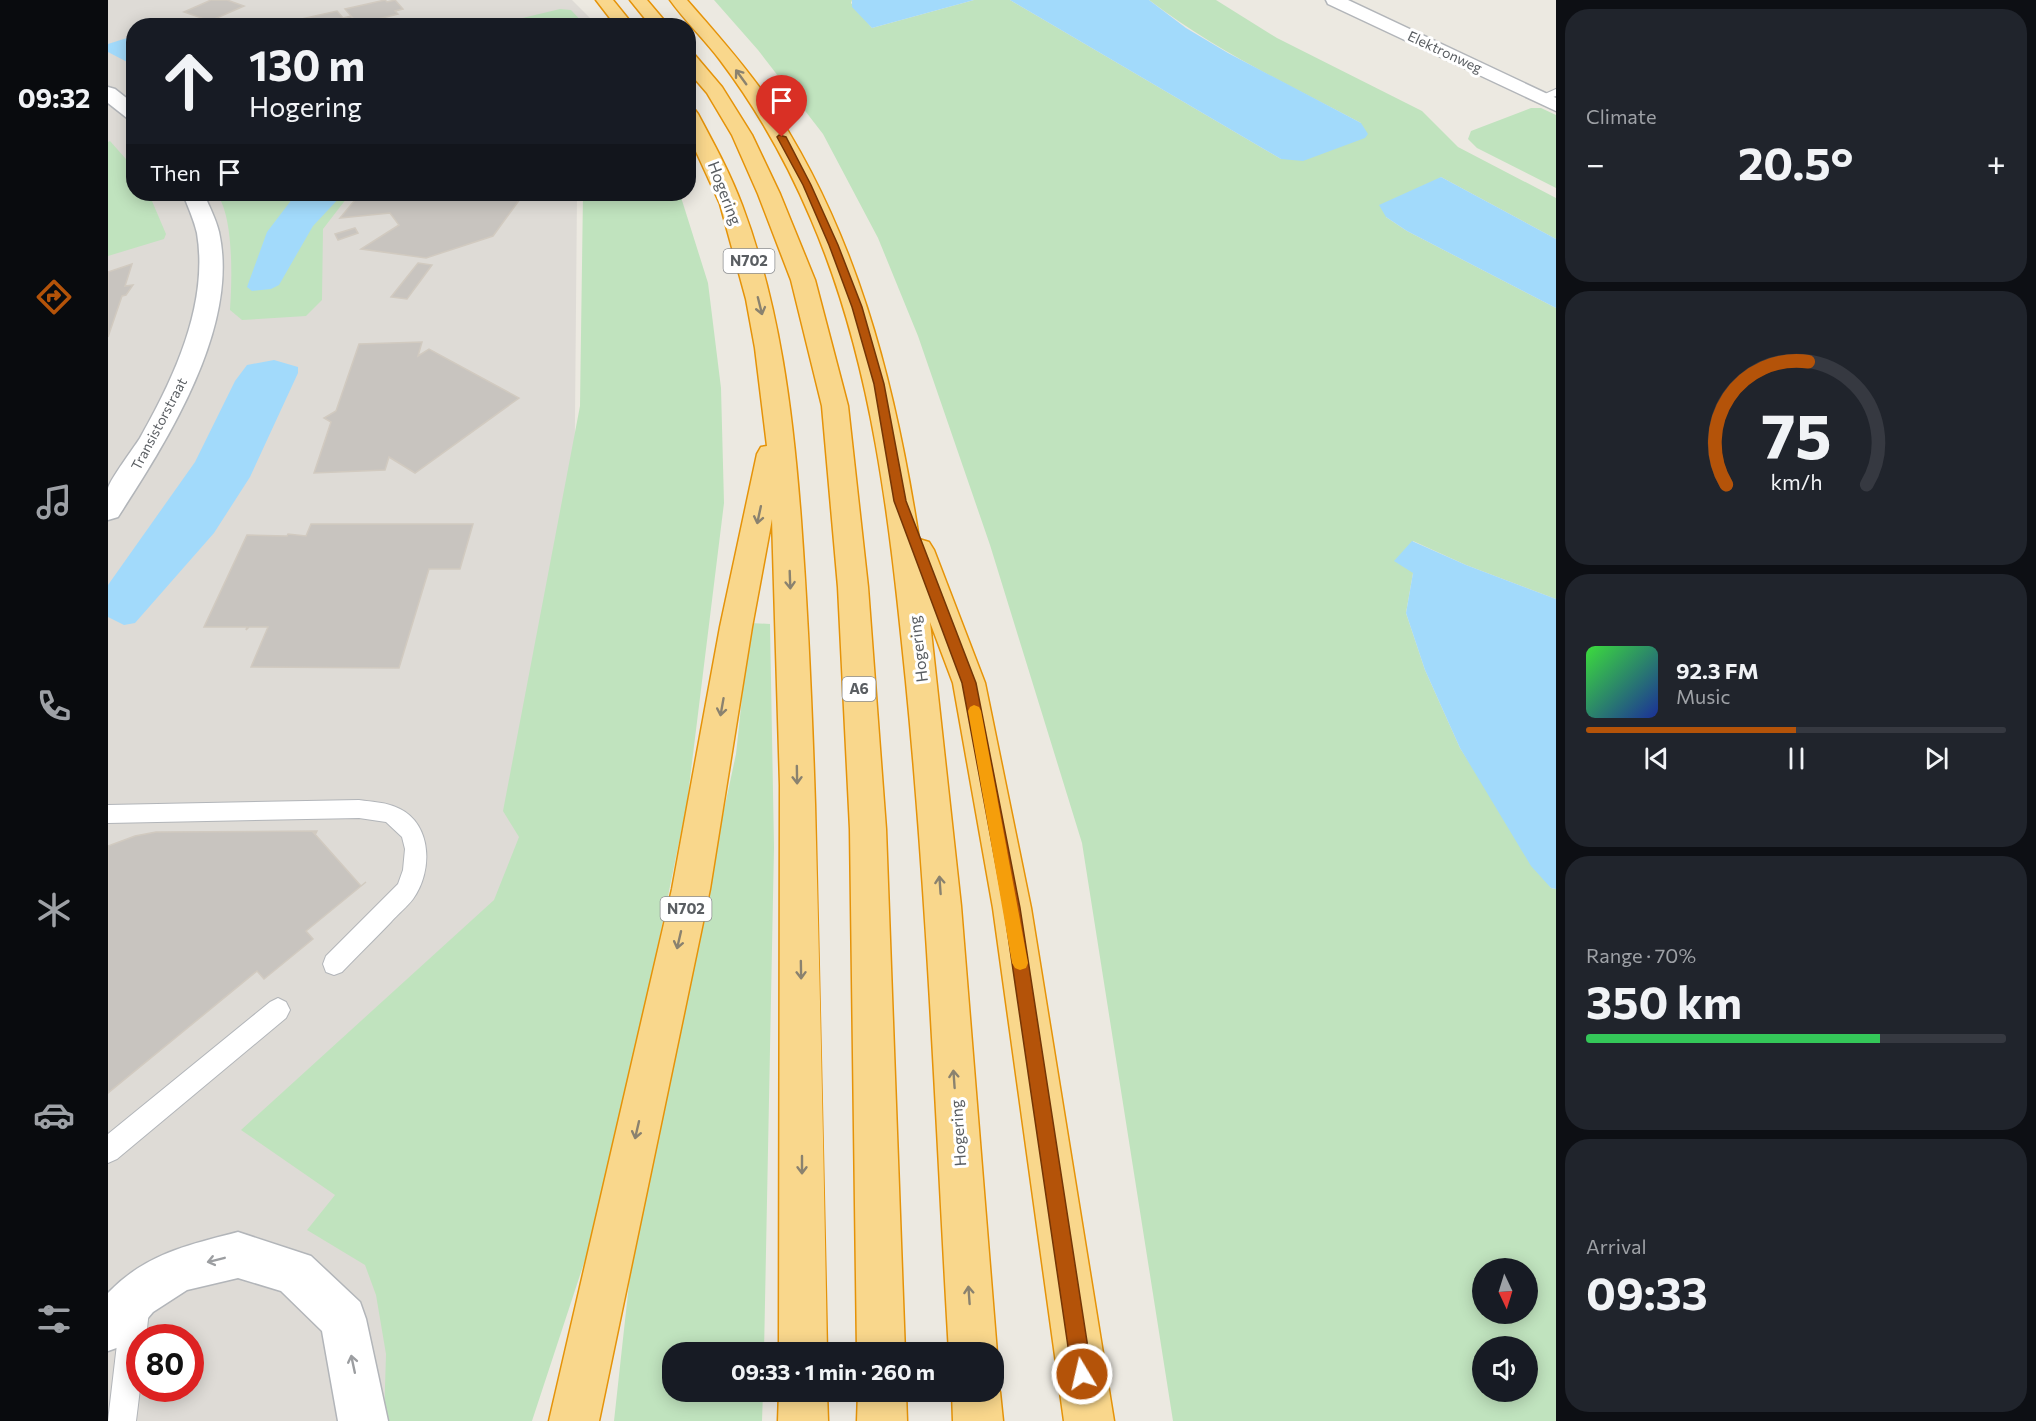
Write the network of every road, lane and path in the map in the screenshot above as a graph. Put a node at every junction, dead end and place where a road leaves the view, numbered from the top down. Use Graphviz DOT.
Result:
graph roads {
  1 [pos="603,0"];
  2 [pos="638,0"];
  3 [pos="678,0"];
  4 [pos="1334,0"];
  5 [pos="619,18"];
  6 [pos="654,18"];
  7 [pos="693,18"];
  8 [pos="696,21"];
  9 [pos="696,68"];
  10 [pos="108,93"];
  11 [pos="1551,98"];
  12 [pos="126,108"];
  13 [pos="696,128"];
  14 [pos="197,201"];
  15 [pos="779,417"];
  16 [pos="900,501"];
  17 [pos="108,510"];
  18 [pos="108,814"];
  19 [pos="334,964"];
  20 [pos="278,1010"];
  21 [pos="108,1150"];
  22 [pos="122,1312"];
  23 [pos="803,1342"];
  24 [pos="881,1342"];
  25 [pos="972,1342"];
  26 [pos="803,1402"];
  27 [pos="882,1402"];
  28 [pos="977,1402"];
  29 [pos="122,1421"];
  30 [pos="363,1421"];
  31 [pos="574,1421"];
  32 [pos="803,1421"];
  33 [pos="882,1421"];
  34 [pos="978,1421"];
  35 [pos="1089,1421"];
  1 -- 5 [label="highway"];
  2 -- 6 [label="highway"];
  7 -- 3 [label="highway, Hogering, one-way"];
  4 -- 11 [label="street, Elektronweg"];
  16 -- 8 [label="highway, Hogering, one-way"];
  9 -- 24 [label="highway, A6"];
  10 -- 12 [label="street"];
  13 -- 15 [label="highway, Hogering / N702, one-way"];
  14 -- 17 [label="street, Transistorstraat"];
  15 -- 23 [label="highway, Hogering / N702, one-way"];
  15 -- 31 [label="highway, N702, one-way"];
  25 -- 16 [label="highway, Hogering, one-way"];
  16 -- 35 [label="highway"];
  18 -- 19 [label="lane"];
  20 -- 21 [label="lane"];
  22 -- 29 [label="lane"];
  30 -- 22 [label="street, one-way"];
  26 -- 32 [label="highway"];
  27 -- 33 [label="highway"];
  28 -- 34 [label="highway"];
}
